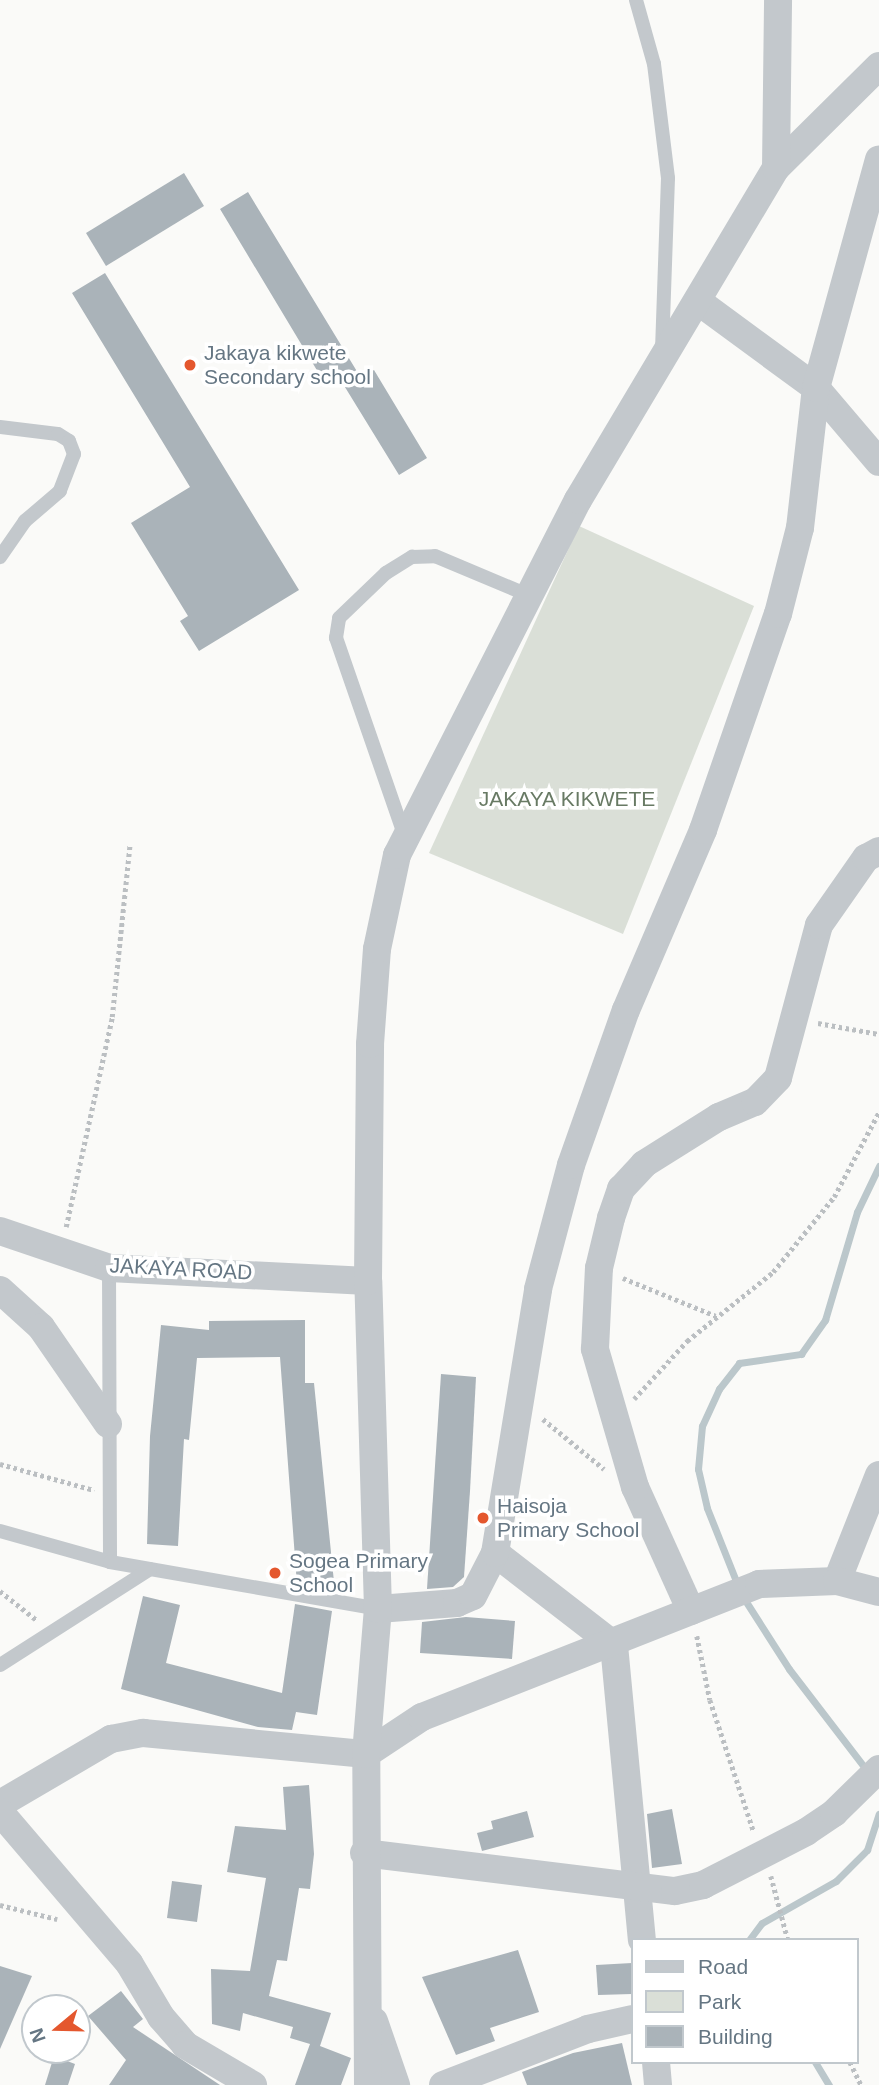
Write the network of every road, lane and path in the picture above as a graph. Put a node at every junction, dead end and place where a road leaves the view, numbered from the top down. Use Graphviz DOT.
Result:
graph roads {
  1 [pos="636,0"];
  2 [pos="778,0"];
  3 [pos="879,66"];
  4 [pos="879,160"];
  5 [pos="776,168"];
  6 [pos="699,302"];
  7 [pos="660,361"];
  8 [pos="816,388"];
  9 [pos="0,427"];
  10 [pos="879,462"];
  11 [pos="0,557"];
  12 [pos="530,596"];
  13 [pos="406,838"];
  14 [pos="130,843"];
  15 [pos="879,851"];
  16 [pos="796,1021"];
  17 [pos="879,1034"];
  18 [pos="879,1112"];
  19 [pos="0,1231"];
  20 [pos="59,1251"];
  21 [pos="109,1268"];
  22 [pos="599,1268"];
  23 [pos="368,1280"];
  24 [pos="0,1290"];
  25 [pos="716,1316"];
  26 [pos="522,1401"];
  27 [pos="613,1423"];
  28 [pos="108,1424"];
  29 [pos="0,1464"];
  30 [pos="879,1475"];
  31 [pos="635,1487"];
  32 [pos="109,1494"];
  33 [pos="0,1531"];
  34 [pos="495,1553"];
  35 [pos="110,1562"];
  36 [pos="150,1569"];
  37 [pos="836,1581"];
  38 [pos="0,1591"];
  39 [pos="879,1592"];
  40 [pos="378,1609"];
  41 [pos="691,1611"];
  42 [pos="52,1633"];
  43 [pos="614,1645"];
  44 [pos="0,1665"];
  45 [pos="366,1754"];
  46 [pos="879,1769"];
  47 [pos="0,1804"];
  48 [pos="0,1812"];
  49 [pos="364,1853"];
  50 [pos="764,1856"];
  51 [pos="635,1890"];
  52 [pos="642,1938"];
  53 [pos="787,1938"];
  54 [pos="363,1988"];
  55 [pos="630,2020"];
  56 [pos="656,2064"];
  57 [pos="851,2064"];
  58 [pos="253,2085"];
  59 [pos="368,2085"];
  60 [pos="396,2085"];
  61 [pos="443,2085"];
  62 [pos="658,2085"];
  63 [pos="860,2085"];
  1 -- 7 [label="lane"];
  2 -- 5 [label="street"];
  3 -- 5 [label="street"];
  4 -- 8 [label="street"];
  5 -- 6 [label="street"];
  6 -- 7 [label="street"];
  6 -- 8 [label="street"];
  7 -- 12 [label="street"];
  8 -- 10 [label="street"];
  8 -- 26 [label="street"];
  9 -- 11 [label="lane"];
  12 -- 13 [label="street"];
  12 -- 13 [label="lane"];
  13 -- 23 [label="street"];
  14 -- 20 [label="path"];
  15 -- 16 [label="street"];
  16 -- 17 [label="path"];
  16 -- 22 [label="street"];
  18 -- 25 [label="path"];
  19 -- 20 [label="street, JAKAYA ROAD"];
  20 -- 21 [label="street, JAKAYA ROAD"];
  21 -- 23 [label="street, JAKAYA ROAD"];
  21 -- 28 [label="lane"];
  22 -- 25 [label="path"];
  22 -- 27 [label="street"];
  23 -- 40 [label="street"];
  24 -- 28 [label="street"];
  25 -- 27 [label="path"];
  26 -- 31 [label="path"];
  26 -- 34 [label="street"];
  27 -- 31 [label="street"];
  28 -- 32 [label="lane"];
  29 -- 32 [label="path"];
  30 -- 37 [label="street"];
  31 -- 41 [label="street"];
  32 -- 35 [label="lane"];
  33 -- 35 [label="lane"];
  34 -- 40 [label="street"];
  34 -- 43 [label="street"];
  35 -- 36 [label="lane"];
  36 -- 40 [label="lane"];
  36 -- 42 [label="lane"];
  37 -- 39 [label="street"];
  37 -- 41 [label="street"];
  38 -- 42 [label="path"];
  40 -- 45 [label="street"];
  41 -- 43 [label="street"];
  41 -- 50 [label="path"];
  42 -- 44 [label="lane"];
  43 -- 45 [label="street"];
  43 -- 51 [label="street"];
  45 -- 47 [label="street"];
  45 -- 49 [label="street"];
  46 -- 50 [label="street"];
  48 -- 58 [label="street"];
  49 -- 51 [label="street"];
  49 -- 54 [label="street"];
  50 -- 51 [label="street"];
  50 -- 53 [label="path"];
  51 -- 52 [label="street"];
  54 -- 59 [label="street"];
  54 -- 60 [label="street"];
  55 -- 61 [label="street"];
  56 -- 62 [label="street"];
  57 -- 63 [label="path"];
}
